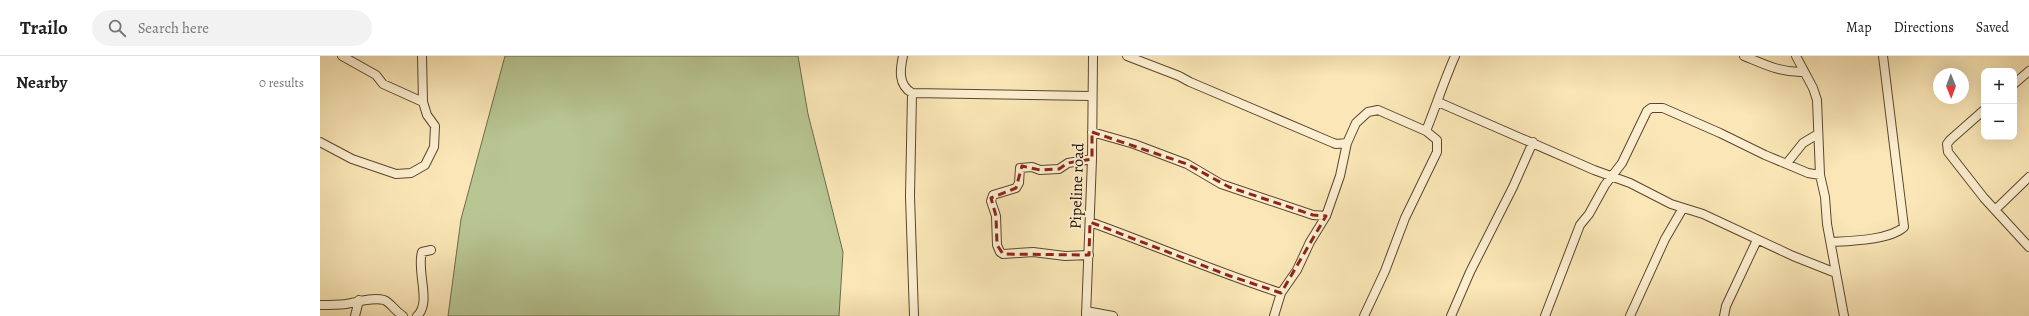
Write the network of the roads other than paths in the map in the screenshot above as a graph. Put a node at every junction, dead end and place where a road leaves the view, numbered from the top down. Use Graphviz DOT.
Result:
graph roads {
  1 [pos="342,56"];
  2 [pos="422,56"];
  3 [pos="903,56"];
  4 [pos="1092,56"];
  5 [pos="1127,56"];
  6 [pos="1455,56"];
  7 [pos="1744,56"];
  8 [pos="1796,56"];
  9 [pos="1883,56"];
  10 [pos="2029,71"];
  11 [pos="1804,72"];
  12 [pos="2017,81"];
  13 [pos="912,93"];
  14 [pos="1091,96"];
  15 [pos="424,102"];
  16 [pos="1438,102"];
  17 [pos="1981,113"];
  18 [pos="1426,131"];
  19 [pos="1092,132"];
  20 [pos="1818,134"];
  21 [pos="320,142"];
  22 [pos="1533,142"];
  23 [pos="1347,143"];
  24 [pos="1092,159"];
  25 [pos="1787,163"];
  26 [pos="1612,175"];
  27 [pos="1820,175"];
  28 [pos="2029,177"];
  29 [pos="1683,208"];
  30 [pos="1996,209"];
  31 [pos="1326,216"];
  32 [pos="1090,222"];
  33 [pos="1757,240"];
  34 [pos="1832,242"];
  35 [pos="2029,248"];
  36 [pos="431,250"];
  37 [pos="1089,255"];
  38 [pos="1833,271"];
  39 [pos="1281,293"];
  40 [pos="359,300"];
  41 [pos="320,305"];
  42 [pos="1086,313"];
  43 [pos="355,316"];
  44 [pos="403,316"];
  45 [pos="417,316"];
  46 [pos="914,316"];
  47 [pos="1113,316"];
  48 [pos="1274,316"];
  49 [pos="1364,316"];
  50 [pos="1451,316"];
  51 [pos="1545,316"];
  52 [pos="1630,316"];
  53 [pos="1725,316"];
  54 [pos="1844,316"];
  1 -- 15 [label="street"];
  2 -- 15 [label="street"];
  3 -- 13 [label="street"];
  4 -- 14 [label="street, Pipeline road"];
  5 -- 23 [label="street"];
  6 -- 16 [label="street"];
  7 -- 11 [label="street"];
  8 -- 11 [label="street"];
  9 -- 34 [label="street"];
  10 -- 12 [label="street"];
  11 -- 20 [label="street"];
  13 -- 14 [label="street"];
  13 -- 46 [label="street"];
  14 -- 19 [label="street, Pipeline road"];
  15 -- 21 [label="street"];
  16 -- 18 [label="street"];
  16 -- 22 [label="street"];
  17 -- 30 [label="street"];
  18 -- 23 [label="street"];
  18 -- 49 [label="street"];
  19 -- 24 [label="street, Pipeline road"];
  19 -- 31 [label="street"];
  20 -- 25 [label="street"];
  20 -- 27 [label="street"];
  22 -- 26 [label="street"];
  22 -- 50 [label="street"];
  23 -- 31 [label="street"];
  24 -- 32 [label="street, Pipeline road"];
  24 -- 37 [label="street"];
  25 -- 26 [label="street"];
  25 -- 27 [label="street"];
  26 -- 29 [label="street"];
  26 -- 51 [label="street"];
  27 -- 34 [label="street"];
  28 -- 30 [label="street"];
  29 -- 33 [label="street"];
  29 -- 52 [label="street"];
  30 -- 35 [label="street"];
  31 -- 39 [label="street"];
  32 -- 37 [label="street, Pipeline road"];
  32 -- 39 [label="street"];
  33 -- 38 [label="street"];
  33 -- 53 [label="street"];
  34 -- 38 [label="street"];
  36 -- 45 [label="street"];
  37 -- 42 [label="street, Pipeline road"];
  38 -- 54 [label="street"];
  39 -- 48 [label="street"];
  40 -- 41 [label="street"];
  40 -- 43 [label="street"];
  40 -- 44 [label="street"];
  42 -- 47 [label="street"];
}
